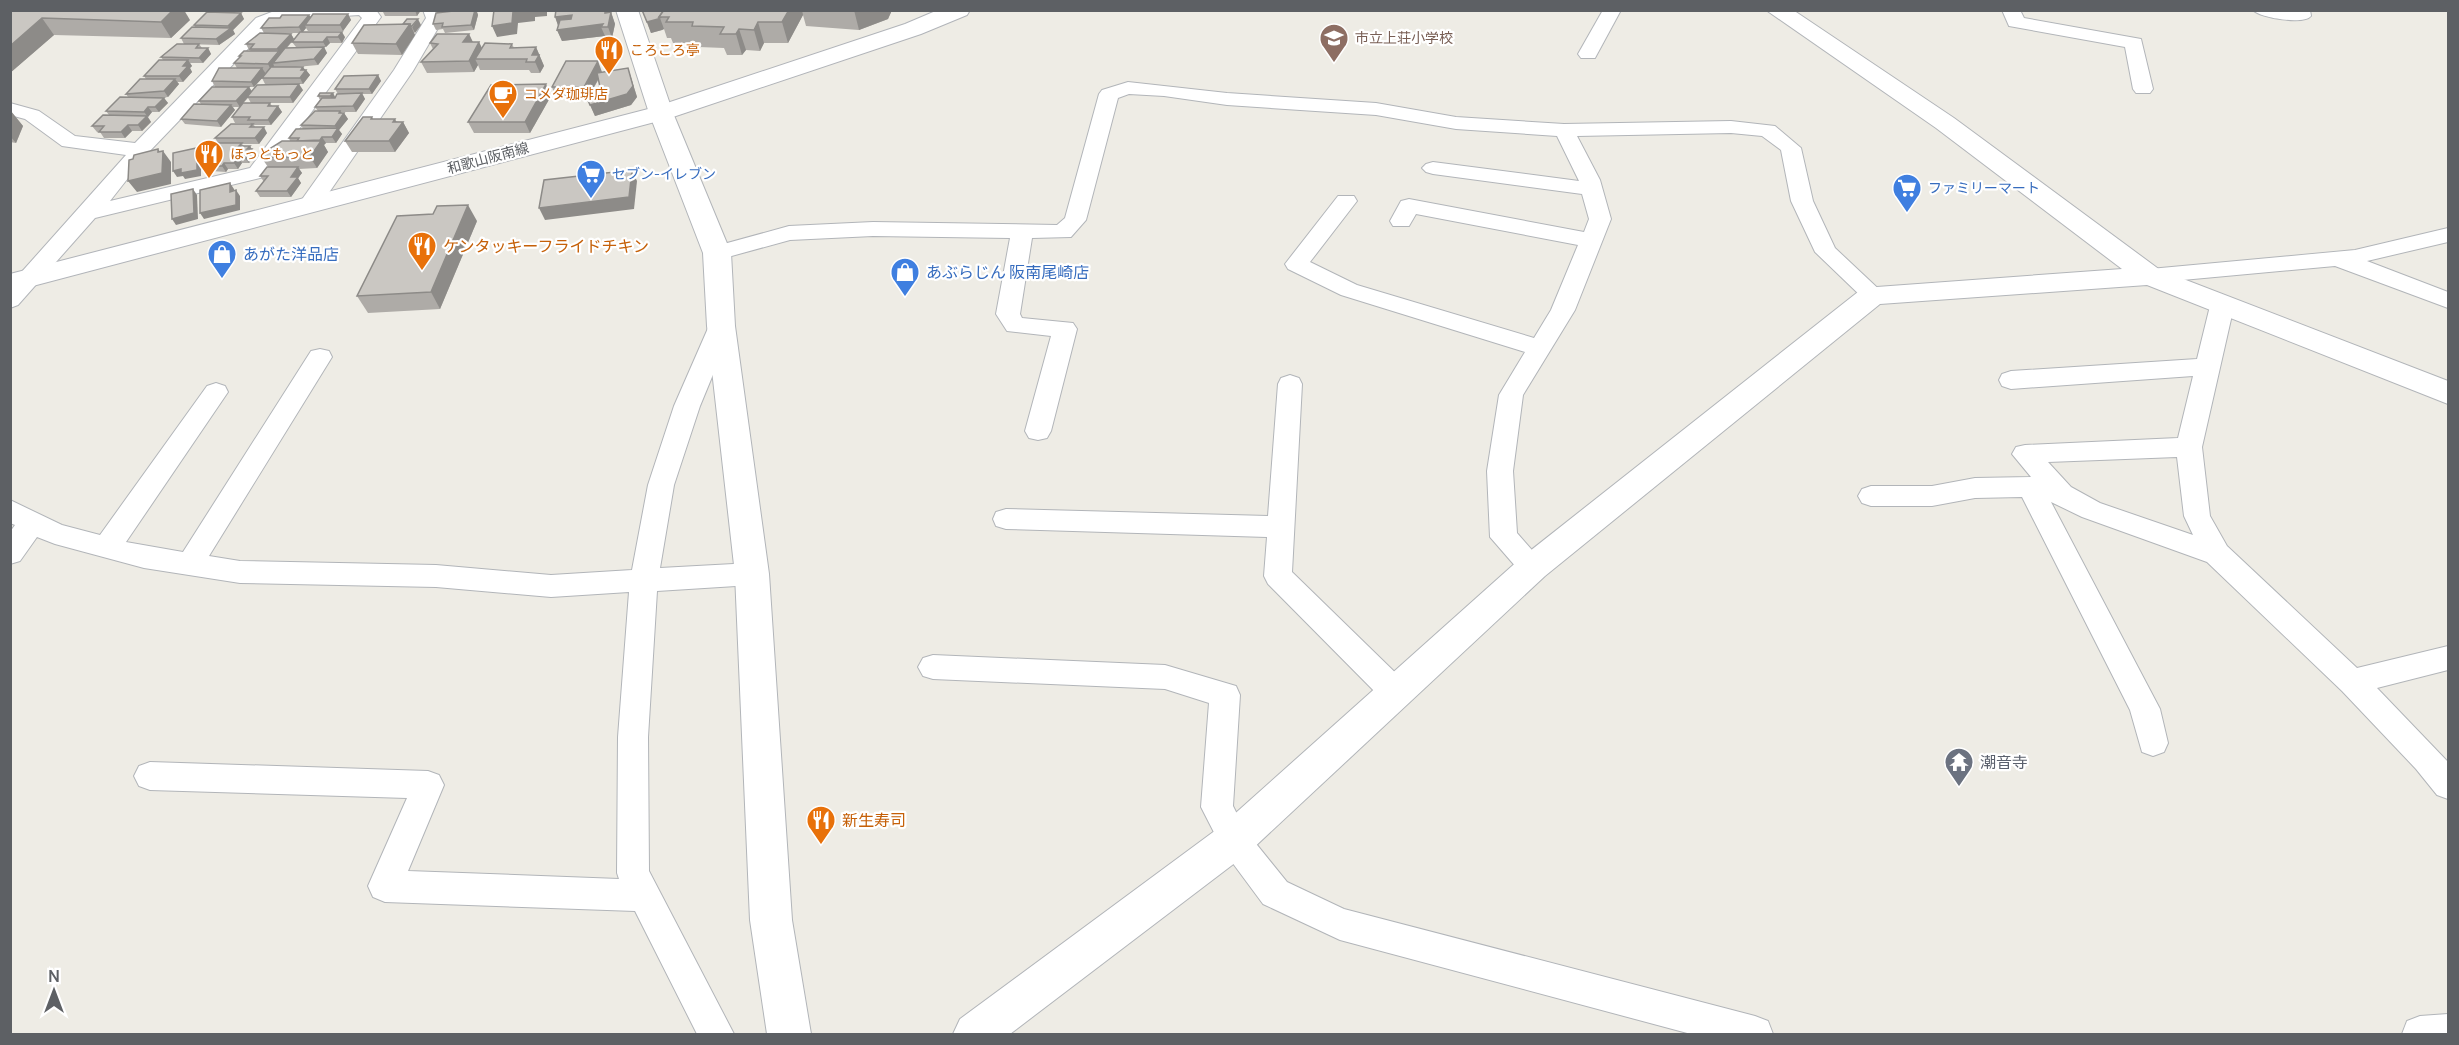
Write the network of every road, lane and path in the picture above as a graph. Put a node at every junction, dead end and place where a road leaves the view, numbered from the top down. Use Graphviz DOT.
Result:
graph roads {
  1 [pos="358,10"];
  2 [pos="364,10"];
  3 [pos="432,10"];
  4 [pos="627,10"];
  5 [pos="959,10"];
  6 [pos="1612,10"];
  7 [pos="1777,10"];
  8 [pos="2011,10"];
  9 [pos="2078,10"];
  10 [pos="2262,10"];
  11 [pos="2301,10"];
  12 [pos="2080,34"];
  13 [pos="1588,54"];
  14 [pos="2143,89"];
  15 [pos="10,109"];
  16 [pos="661,112"];
  17 [pos="1564,130"];
  18 [pos="140,150"];
  19 [pos="1433,168"];
  20 [pos="1591,189"];
  21 [pos="1346,201"];
  22 [pos="309,205"];
  23 [pos="86,213"];
  24 [pos="1401,221"];
  25 [pos="1022,231"];
  26 [pos="2448,235"];
  27 [pos="1591,240"];
  28 [pos="717,253"];
  29 [pos="2337,258"];
  30 [pos="2150,276"];
  31 [pos="19,281"];
  32 [pos="1873,295"];
  33 [pos="10,300"];
  34 [pos="2448,300"];
  35 [pos="2222,306"];
  36 [pos="721,326"];
  37 [pos="1540,348"];
  38 [pos="321,357"];
  39 [pos="2209,367"];
  40 [pos="2011,380"];
  41 [pos="1290,384"];
  42 [pos="216,392"];
  43 [pos="2448,393"];
  44 [pos="1038,431"];
  45 [pos="2189,447"];
  46 [pos="2030,487"];
  47 [pos="2062,494"];
  48 [pos="1871,496"];
  49 [pos="21,516"];
  50 [pos="1006,519"];
  51 [pos="1281,527"];
  52 [pos="107,548"];
  53 [pos="10,553"];
  54 [pos="2217,554"];
  55 [pos="190,564"];
  56 [pos="1533,567"];
  57 [pos="752,574"];
  58 [pos="644,578"];
  59 [pos="2448,658"];
  60 [pos="933,667"];
  61 [pos="2352,682"];
  62 [pos="1395,693"];
  63 [pos="2153,743"];
  64 [pos="2438,759"];
  65 [pos="150,776"];
  66 [pos="2448,785"];
  67 [pos="1234,840"];
  68 [pos="644,896"];
  69 [pos="2448,1032"];
  70 [pos="716,1035"];
  71 [pos="789,1035"];
  72 [pos="975,1035"];
  73 [pos="1755,1035"];
  74 [pos="2421,1035"];
  1 -- 18 [label="street"];
  2 -- 23 [label="street"];
  3 -- 22 [label="street"];
  4 -- 16 [label="street"];
  5 -- 16 [label="street, 和歌山阪南線"];
  6 -- 13 [label="street"];
  7 -- 30 [label="street"];
  8 -- 12 [label="street"];
  9 -- 12 [label="street"];
  10 -- 11 [label="street"];
  12 -- 14 [label="street"];
  15 -- 18 [label="street"];
  16 -- 22 [label="street, 和歌山阪南線"];
  16 -- 28 [label="street"];
  17 -- 20 [label="street"];
  17 -- 25 [label="street"];
  17 -- 32 [label="street"];
  18 -- 23 [label="street"];
  19 -- 20 [label="street"];
  20 -- 27 [label="street"];
  21 -- 37 [label="street"];
  22 -- 31 [label="street, 和歌山阪南線"];
  23 -- 31 [label="street"];
  24 -- 27 [label="street"];
  25 -- 28 [label="street"];
  25 -- 44 [label="street"];
  26 -- 29 [label="street"];
  27 -- 37 [label="street"];
  28 -- 36 [label="street"];
  29 -- 30 [label="street"];
  29 -- 34 [label="street"];
  30 -- 32 [label="street"];
  30 -- 35 [label="street"];
  31 -- 33 [label="street"];
  32 -- 56 [label="street"];
  35 -- 39 [label="street"];
  35 -- 43 [label="street"];
  36 -- 57 [label="street"];
  36 -- 58 [label="street"];
  37 -- 56 [label="street"];
  38 -- 55 [label="street"];
  39 -- 40 [label="street"];
  39 -- 45 [label="street"];
  41 -- 51 [label="street"];
  42 -- 52 [label="street"];
  45 -- 47 [label="street"];
  45 -- 54 [label="street"];
  46 -- 47 [label="street"];
  46 -- 48 [label="street"];
  46 -- 63 [label="street"];
  47 -- 54 [label="street"];
  49 -- 52 [label="street"];
  49 -- 53 [label="street"];
  50 -- 51 [label="street"];
  51 -- 62 [label="street"];
  52 -- 55 [label="street"];
  54 -- 61 [label="street"];
  55 -- 58 [label="street"];
  56 -- 62 [label="street"];
  57 -- 58 [label="street"];
  57 -- 71 [label="street"];
  58 -- 68 [label="street"];
  59 -- 61 [label="street"];
  60 -- 67 [label="street"];
  61 -- 64 [label="street"];
  62 -- 67 [label="street"];
  64 -- 66 [label="street"];
  65 -- 68 [label="street"];
  67 -- 72 [label="street"];
  67 -- 73 [label="street"];
  68 -- 70 [label="street"];
  69 -- 74 [label="street"];
}
